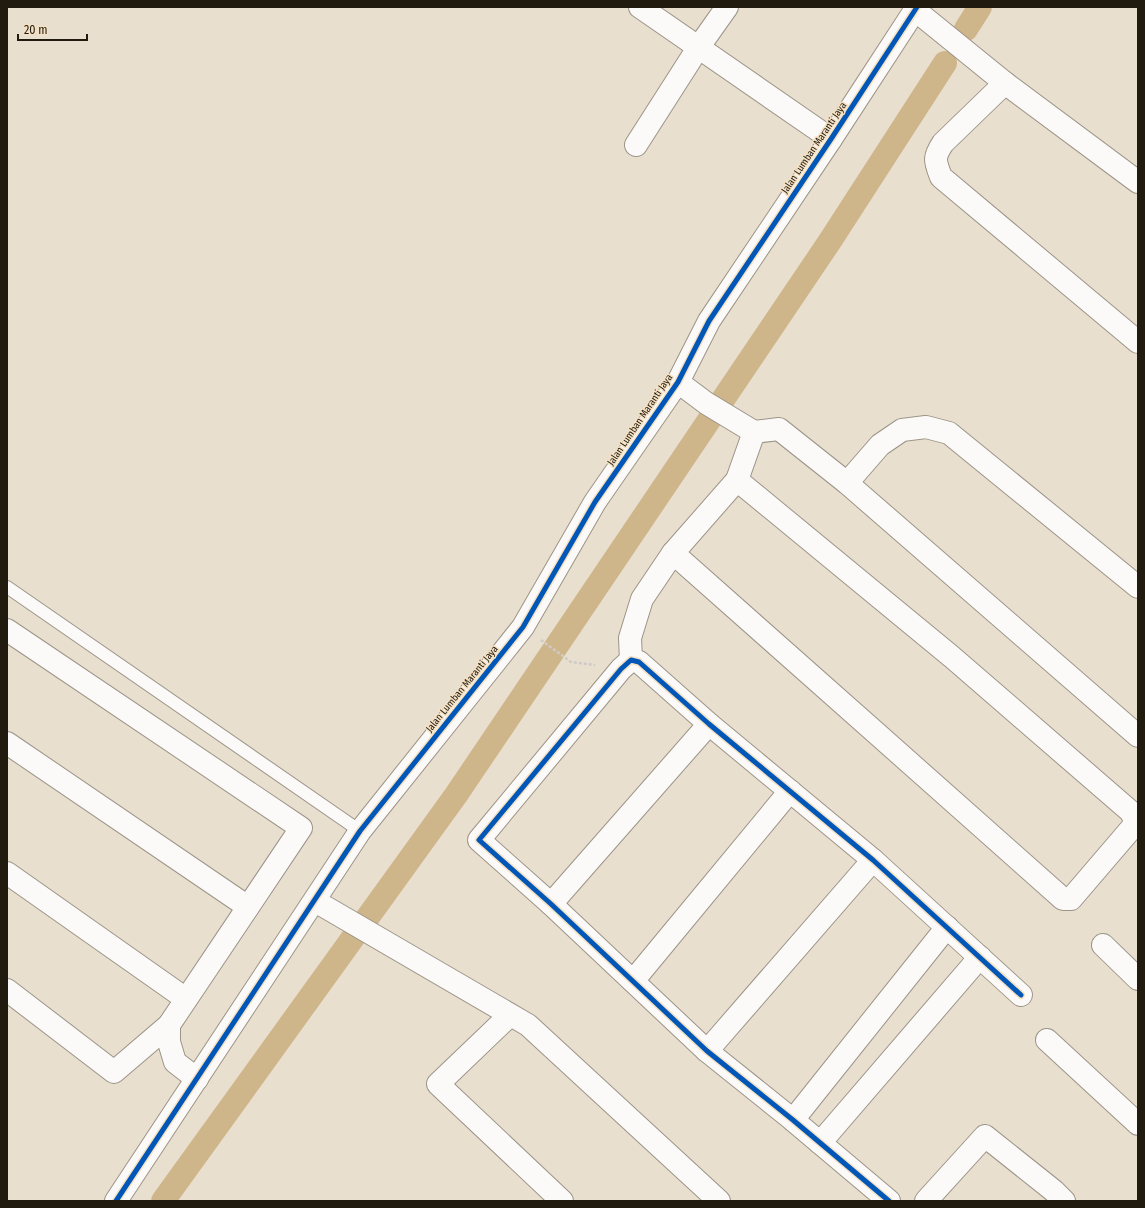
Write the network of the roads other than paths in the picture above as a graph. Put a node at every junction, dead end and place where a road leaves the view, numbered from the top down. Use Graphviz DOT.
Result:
graph roads {
  1 [pos="640,7"];
  2 [pos="728,7"];
  3 [pos="916,9"];
  4 [pos="698,48"];
  5 [pos="1005,83"];
  6 [pos="831,139"];
  7 [pos="636,144"];
  8 [pos="1138,182"];
  9 [pos="1138,342"];
  10 [pos="678,382"];
  11 [pos="750,430"];
  12 [pos="737,480"];
  13 [pos="847,482"];
  14 [pos="673,553"];
  15 [pos="7,587"];
  16 [pos="1138,587"];
  17 [pos="7,630"];
  18 [pos="631,660"];
  19 [pos="709,724"];
  20 [pos="1138,736"];
  21 [pos="7,743"];
  22 [pos="790,791"];
  23 [pos="360,831"];
  24 [pos="873,860"];
  25 [pos="7,873"];
  26 [pos="315,900"];
  27 [pos="552,904"];
  28 [pos="248,907"];
  29 [pos="947,927"];
  30 [pos="1103,945"];
  31 [pos="980,957"];
  32 [pos="1138,979"];
  33 [pos="633,981"];
  34 [pos="7,990"];
  35 [pos="1021,995"];
  36 [pos="186,999"];
  37 [pos="510,1015"];
  38 [pos="169,1025"];
  39 [pos="1047,1040"];
  40 [pos="707,1051"];
  41 [pos="197,1079"];
  42 [pos="793,1120"];
  43 [pos="1138,1124"];
  44 [pos="820,1143"];
  45 [pos="1054,1198"];
  46 [pos="116,1201"];
  47 [pos="562,1201"];
  48 [pos="719,1201"];
  49 [pos="889,1201"];
  50 [pos="926,1201"];
  1 -- 4 [label="street"];
  2 -- 4 [label="street"];
  3 -- 5 [label="street"];
  3 -- 6 [label="street, Jalan Lumban Maranti Jaya"];
  4 -- 6 [label="street"];
  4 -- 7 [label="street"];
  5 -- 8 [label="street"];
  5 -- 9 [label="street"];
  6 -- 10 [label="street, Jalan Lumban Maranti Jaya"];
  10 -- 11 [label="street"];
  10 -- 23 [label="street, Jalan Lumban Maranti Jaya"];
  11 -- 12 [label="street"];
  11 -- 13 [label="street"];
  12 -- 14 [label="street"];
  12 -- 14 [label="street"];
  13 -- 16 [label="street"];
  13 -- 20 [label="street"];
  14 -- 18 [label="street"];
  15 -- 23 [label="lane"];
  17 -- 28 [label="street"];
  18 -- 19 [label="street"];
  18 -- 27 [label="street"];
  19 -- 22 [label="street"];
  19 -- 27 [label="street"];
  21 -- 28 [label="street"];
  22 -- 24 [label="street"];
  22 -- 33 [label="street"];
  23 -- 26 [label="street, Jalan Lumban Maranti Jaya"];
  24 -- 29 [label="street"];
  24 -- 40 [label="street"];
  25 -- 36 [label="street"];
  26 -- 37 [label="street"];
  26 -- 41 [label="street, Jalan Lumban Maranti Jaya"];
  27 -- 33 [label="street"];
  28 -- 36 [label="street"];
  29 -- 31 [label="street"];
  29 -- 42 [label="street"];
  30 -- 32 [label="street"];
  31 -- 35 [label="street"];
  31 -- 44 [label="street"];
  33 -- 40 [label="street"];
  34 -- 38 [label="street"];
  36 -- 38 [label="street"];
  37 -- 47 [label="street"];
  37 -- 48 [label="street"];
  38 -- 41 [label="street"];
  39 -- 43 [label="street"];
  40 -- 42 [label="street"];
  41 -- 46 [label="street, Jalan Lumban Maranti Jaya"];
  42 -- 44 [label="street"];
  44 -- 49 [label="street"];
  45 -- 50 [label="street"];
}
